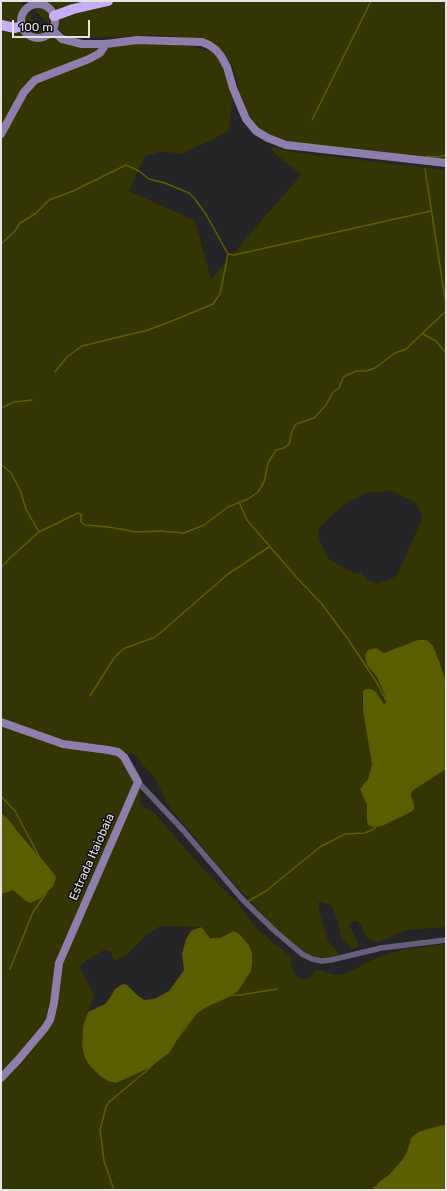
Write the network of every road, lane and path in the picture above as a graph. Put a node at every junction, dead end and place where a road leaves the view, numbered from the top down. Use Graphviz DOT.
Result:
graph roads {
  1 [pos="108,1"];
  2 [pos="30,3"];
  3 [pos="54,16"];
  4 [pos="1,25"];
  5 [pos="22,26"];
  6 [pos="52,30"];
  7 [pos="106,44"];
  8 [pos="1,134"];
  9 [pos="446,163"];
  10 [pos="1,722"];
  11 [pos="138,782"];
  12 [pos="446,940"];
  13 [pos="1,1078"];
  1 -- 3 [label="highway"];
  2 -- 3 [label="street"];
  2 -- 5 [label="street"];
  3 -- 6 [label="street"];
  4 -- 5 [label="highway"];
  5 -- 6 [label="street"];
  6 -- 7 [label="street"];
  7 -- 8 [label="street"];
  7 -- 9 [label="street"];
  10 -- 11 [label="street"];
  11 -- 12 [label="street"];
  11 -- 13 [label="street, Estrada Itaiobaia"];
}
